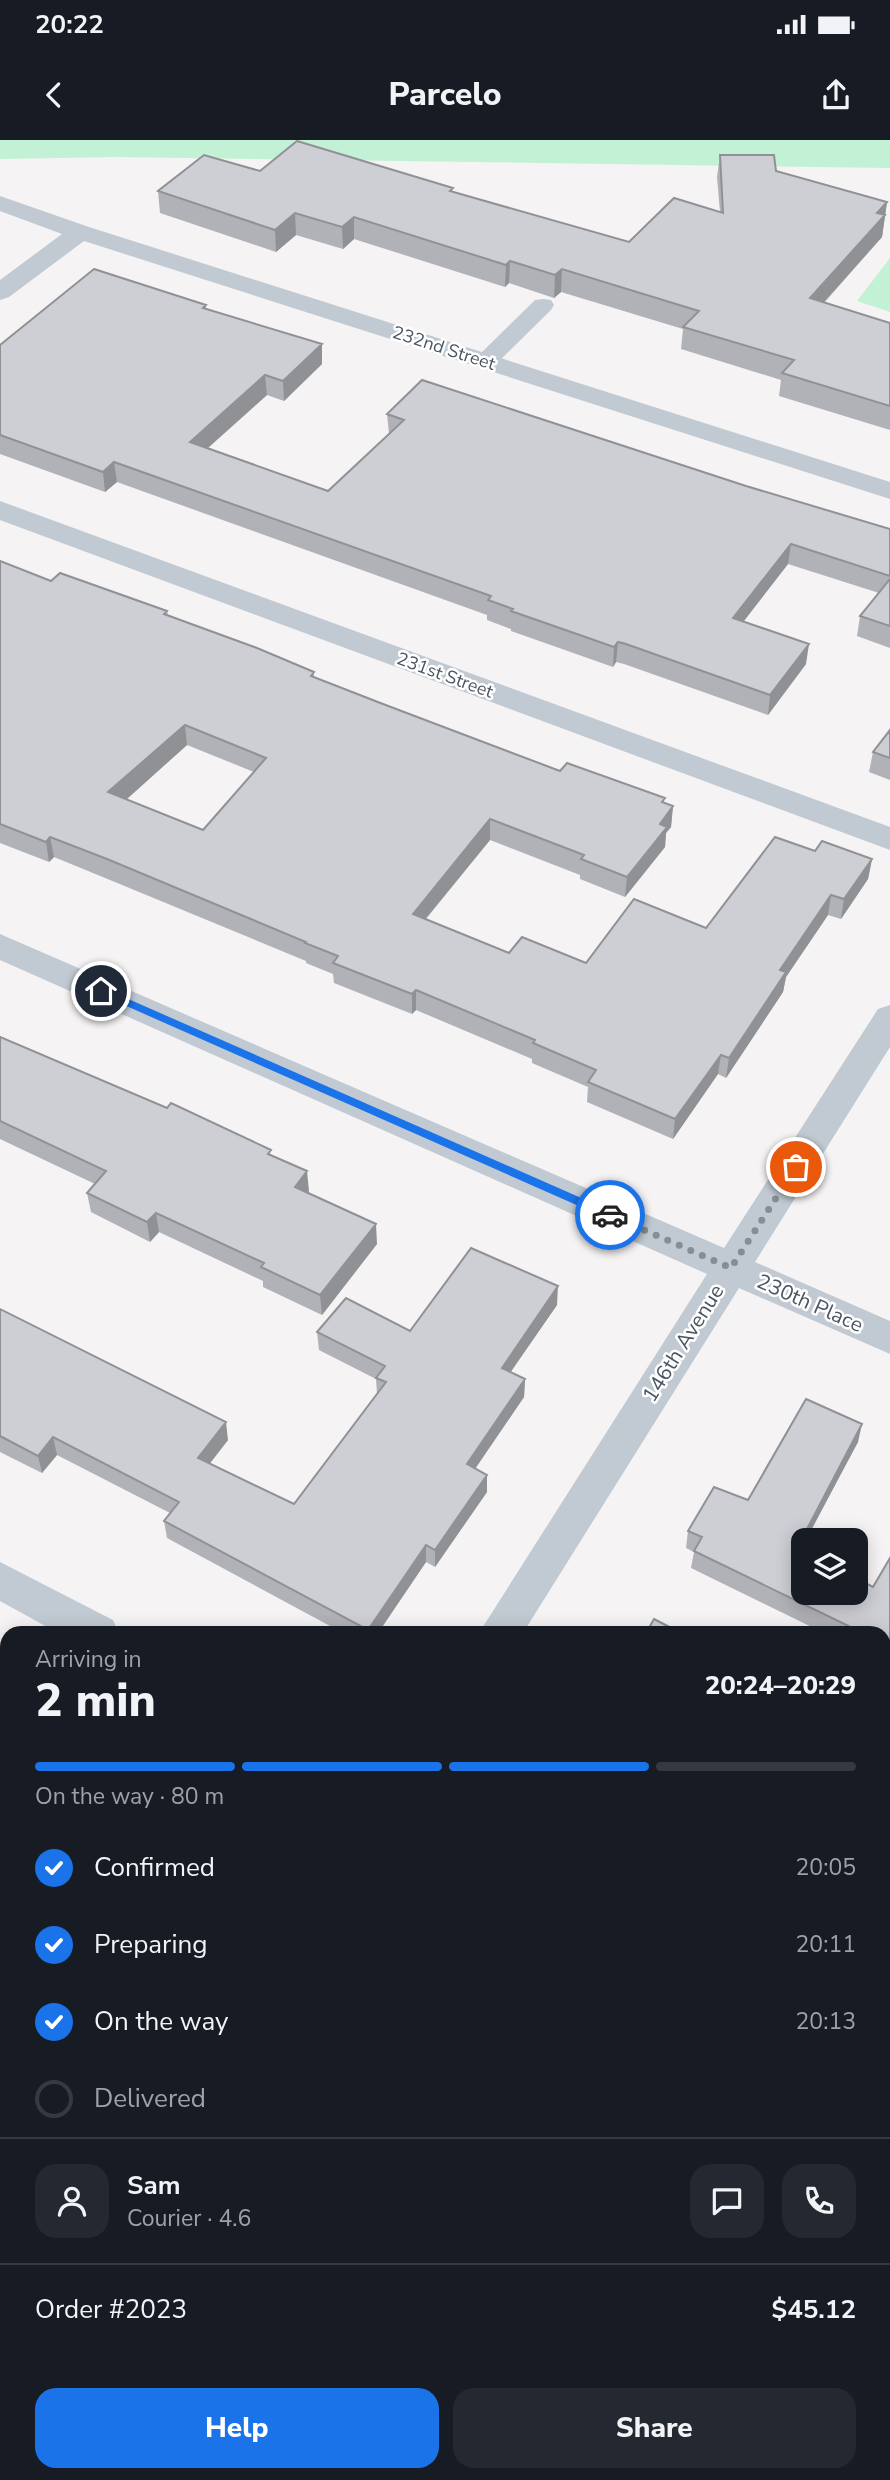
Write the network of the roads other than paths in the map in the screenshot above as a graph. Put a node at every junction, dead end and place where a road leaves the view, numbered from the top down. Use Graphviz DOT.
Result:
graph roads {
  1 [pos="0,203"];
  2 [pos="80,232"];
  3 [pos="0,292"];
  4 [pos="544,305"];
  5 [pos="485,362"];
  6 [pos="890,491"];
  7 [pos="0,510"];
  8 [pos="890,839"];
  9 [pos="0,946"];
  10 [pos="890,1018"];
  11 [pos="731,1268"];
  12 [pos="890,1338"];
  13 [pos="0,1580"];
  14 [pos="85,1626"];
  15 [pos="504,1626"];
  1 -- 2 [label="street, 232nd Street"];
  2 -- 3 [label="street"];
  2 -- 5 [label="street, 232nd Street"];
  4 -- 5 [label="lane"];
  5 -- 6 [label="street, 232nd Street"];
  7 -- 8 [label="street, 231st Street"];
  9 -- 11 [label="street, 230th Place"];
  10 -- 11 [label="street, 146th Avenue"];
  11 -- 12 [label="street, 230th Place"];
  11 -- 15 [label="street, 146th Avenue"];
  13 -- 14 [label="street"];
}
